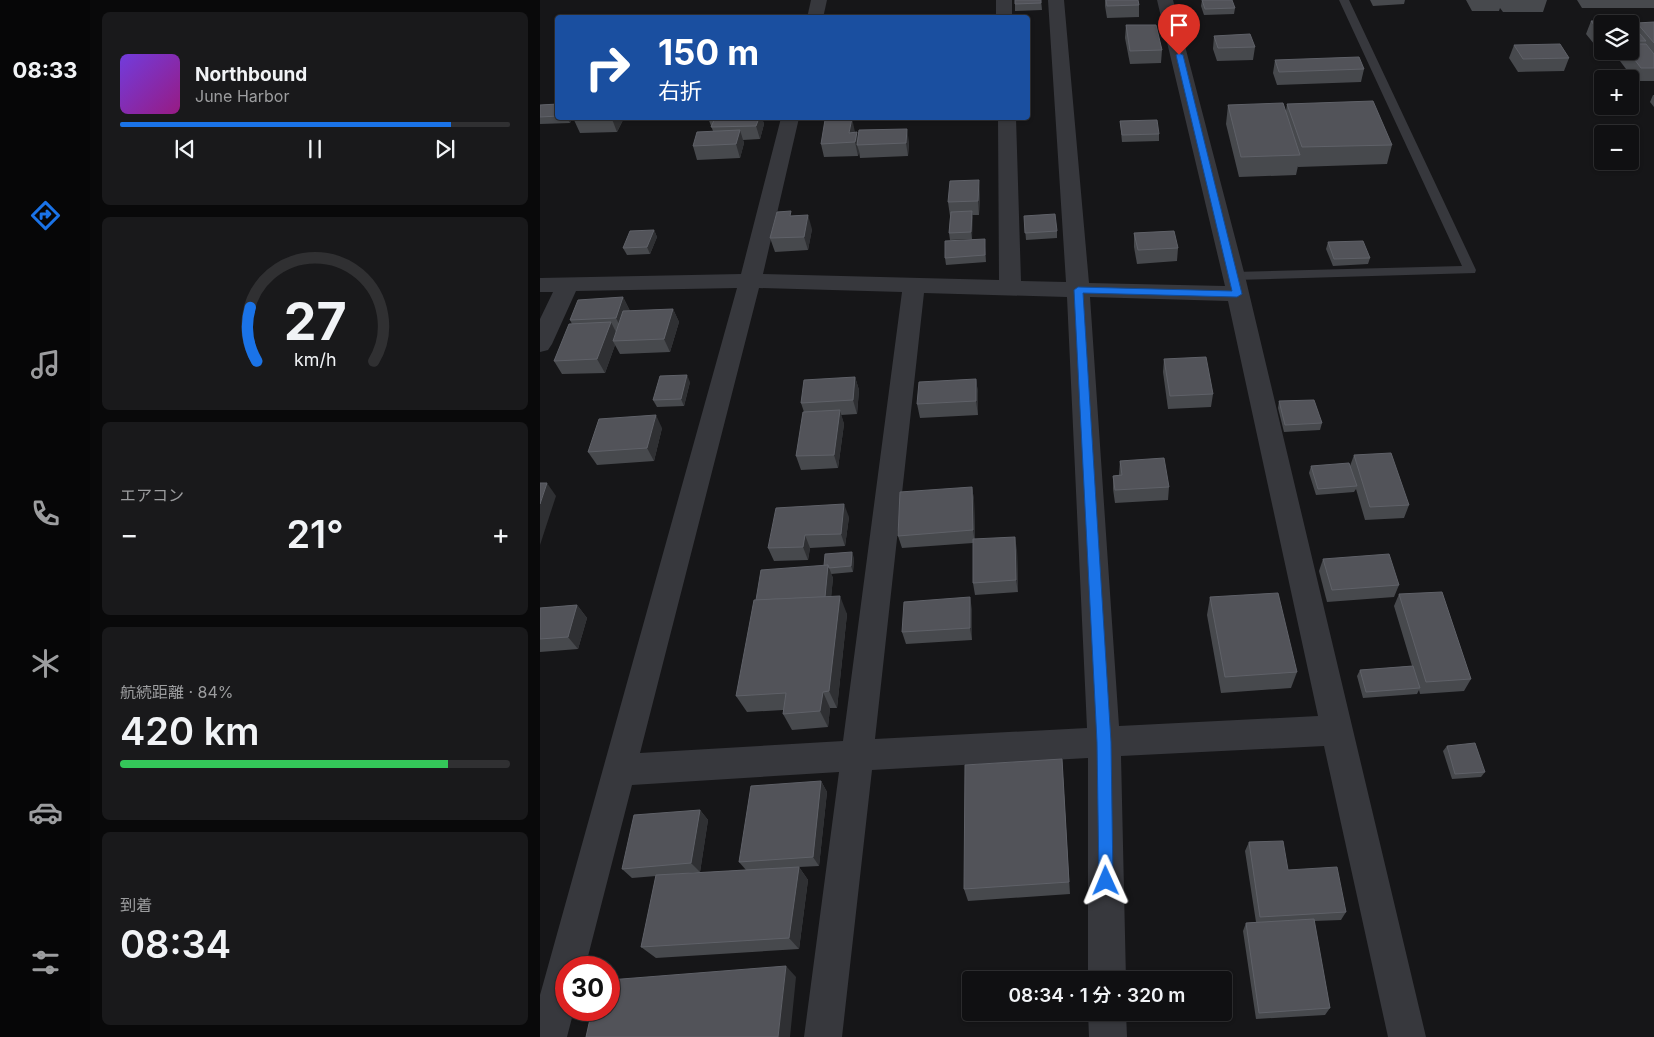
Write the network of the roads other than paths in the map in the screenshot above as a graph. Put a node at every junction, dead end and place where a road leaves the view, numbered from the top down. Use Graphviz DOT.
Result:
graph roads {
  1 [pos="819,0"];
  2 [pos="1004,0"];
  3 [pos="1056,0"];
  4 [pos="1166,0"];
  5 [pos="1344,0"];
  6 [pos="816,15"];
  7 [pos="1004,15"];
  8 [pos="790,120"];
  9 [pos="1007,120"];
  10 [pos="750,281"];
  11 [pos="568,284"];
  12 [pos="540,285"];
  13 [pos="914,285"];
  14 [pos="1235,285"];
  15 [pos="1010,288"];
  16 [pos="1078,290"];
  17 [pos="540,344"];
  18 [pos="1337,730"];
  19 [pos="1104,742"];
  20 [pos="858,755"];
  21 [pos="619,770"];
  22 [pos="569,956"];
  23 [pos="1107,971"];
  24 [pos="555,1010"];
  25 [pos="1108,1021"];
  26 [pos="548,1037"];
  27 [pos="823,1037"];
  28 [pos="1108,1037"];
  29 [pos="1407,1037"];
  1 -- 6 [label="street"];
  2 -- 7 [label="street"];
  3 -- 16 [label="street"];
  4 -- 14 [label="street"];
  5 -- 14 [label="lane"];
  8 -- 10 [label="street"];
  9 -- 15 [label="street"];
  10 -- 11 [label="street"];
  10 -- 13 [label="street"];
  10 -- 21 [label="street"];
  11 -- 12 [label="street"];
  11 -- 17 [label="street"];
  13 -- 15 [label="street"];
  13 -- 20 [label="street"];
  14 -- 16 [label="street"];
  14 -- 18 [label="street"];
  15 -- 16 [label="street"];
  16 -- 19 [label="street"];
  18 -- 19 [label="street"];
  18 -- 29 [label="street"];
  19 -- 20 [label="street"];
  19 -- 23 [label="street"];
  20 -- 21 [label="street"];
  20 -- 27 [label="street"];
  21 -- 22 [label="street"];
  24 -- 26 [label="street"];
  25 -- 28 [label="street"];
}
